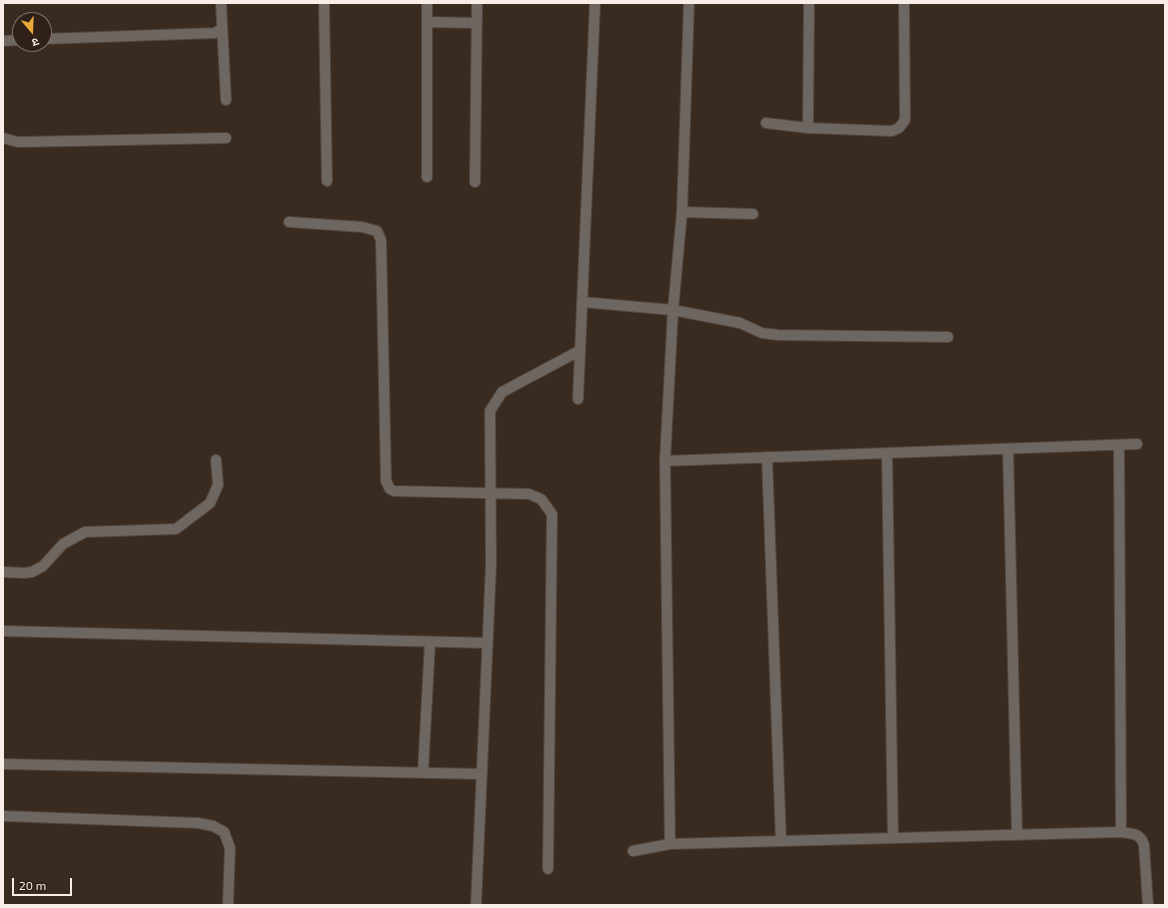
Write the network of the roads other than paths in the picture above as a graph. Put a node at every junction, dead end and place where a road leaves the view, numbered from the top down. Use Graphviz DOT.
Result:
graph roads {
  1 [pos="221,3"];
  2 [pos="324,3"];
  3 [pos="427,3"];
  4 [pos="477,3"];
  5 [pos="595,3"];
  6 [pos="689,3"];
  7 [pos="809,3"];
  8 [pos="904,3"];
  9 [pos="427,22"];
  10 [pos="476,23"];
  11 [pos="221,29"];
  12 [pos="52,40"];
  13 [pos="226,100"];
  14 [pos="766,123"];
  15 [pos="808,128"];
  16 [pos="3,138"];
  17 [pos="226,138"];
  18 [pos="427,177"];
  19 [pos="327,181"];
  20 [pos="475,182"];
  21 [pos="682,212"];
  22 [pos="753,214"];
  23 [pos="290,222"];
  24 [pos="582,302"];
  25 [pos="673,310"];
  26 [pos="948,337"];
  27 [pos="580,351"];
  28 [pos="578,399"];
  29 [pos="1137,444"];
  30 [pos="1120,445"];
  31 [pos="1008,449"];
  32 [pos="887,453"];
  33 [pos="767,457"];
  34 [pos="216,460"];
  35 [pos="665,461"];
  36 [pos="490,492"];
  37 [pos="3,572"];
  38 [pos="3,631"];
  39 [pos="430,642"];
  40 [pos="487,643"];
  41 [pos="3,764"];
  42 [pos="423,772"];
  43 [pos="481,774"];
  44 [pos="3,816"];
  45 [pos="1121,832"];
  46 [pos="1017,835"];
  47 [pos="893,838"];
  48 [pos="781,841"];
  49 [pos="670,844"];
  50 [pos="633,851"];
  51 [pos="548,869"];
  52 [pos="228,905"];
  53 [pos="476,905"];
  54 [pos="1148,905"];
  1 -- 11 [label="street"];
  2 -- 19 [label="street"];
  3 -- 9 [label="street"];
  4 -- 10 [label="street"];
  5 -- 24 [label="street"];
  6 -- 21 [label="street"];
  7 -- 15 [label="street"];
  8 -- 15 [label="street"];
  9 -- 10 [label="street"];
  9 -- 18 [label="street"];
  10 -- 20 [label="street"];
  11 -- 12 [label="street"];
  11 -- 13 [label="street"];
  14 -- 15 [label="street"];
  16 -- 17 [label="street"];
  21 -- 22 [label="street"];
  21 -- 25 [label="street"];
  23 -- 36 [label="street"];
  24 -- 25 [label="street"];
  24 -- 27 [label="street"];
  25 -- 26 [label="street"];
  25 -- 35 [label="street"];
  27 -- 28 [label="street"];
  27 -- 36 [label="street"];
  29 -- 30 [label="street"];
  30 -- 31 [label="street"];
  30 -- 45 [label="street"];
  31 -- 32 [label="street"];
  31 -- 46 [label="street"];
  32 -- 33 [label="street"];
  32 -- 47 [label="street"];
  33 -- 35 [label="street"];
  33 -- 48 [label="street"];
  34 -- 37 [label="street"];
  35 -- 49 [label="street"];
  36 -- 40 [label="street"];
  36 -- 51 [label="street"];
  38 -- 39 [label="street"];
  39 -- 40 [label="street"];
  39 -- 42 [label="street"];
  40 -- 43 [label="street"];
  41 -- 42 [label="street"];
  42 -- 43 [label="street"];
  43 -- 53 [label="street"];
  44 -- 52 [label="street"];
  45 -- 46 [label="street"];
  45 -- 54 [label="street"];
  46 -- 47 [label="street"];
  47 -- 48 [label="street"];
  48 -- 49 [label="street"];
  49 -- 50 [label="street"];
}
